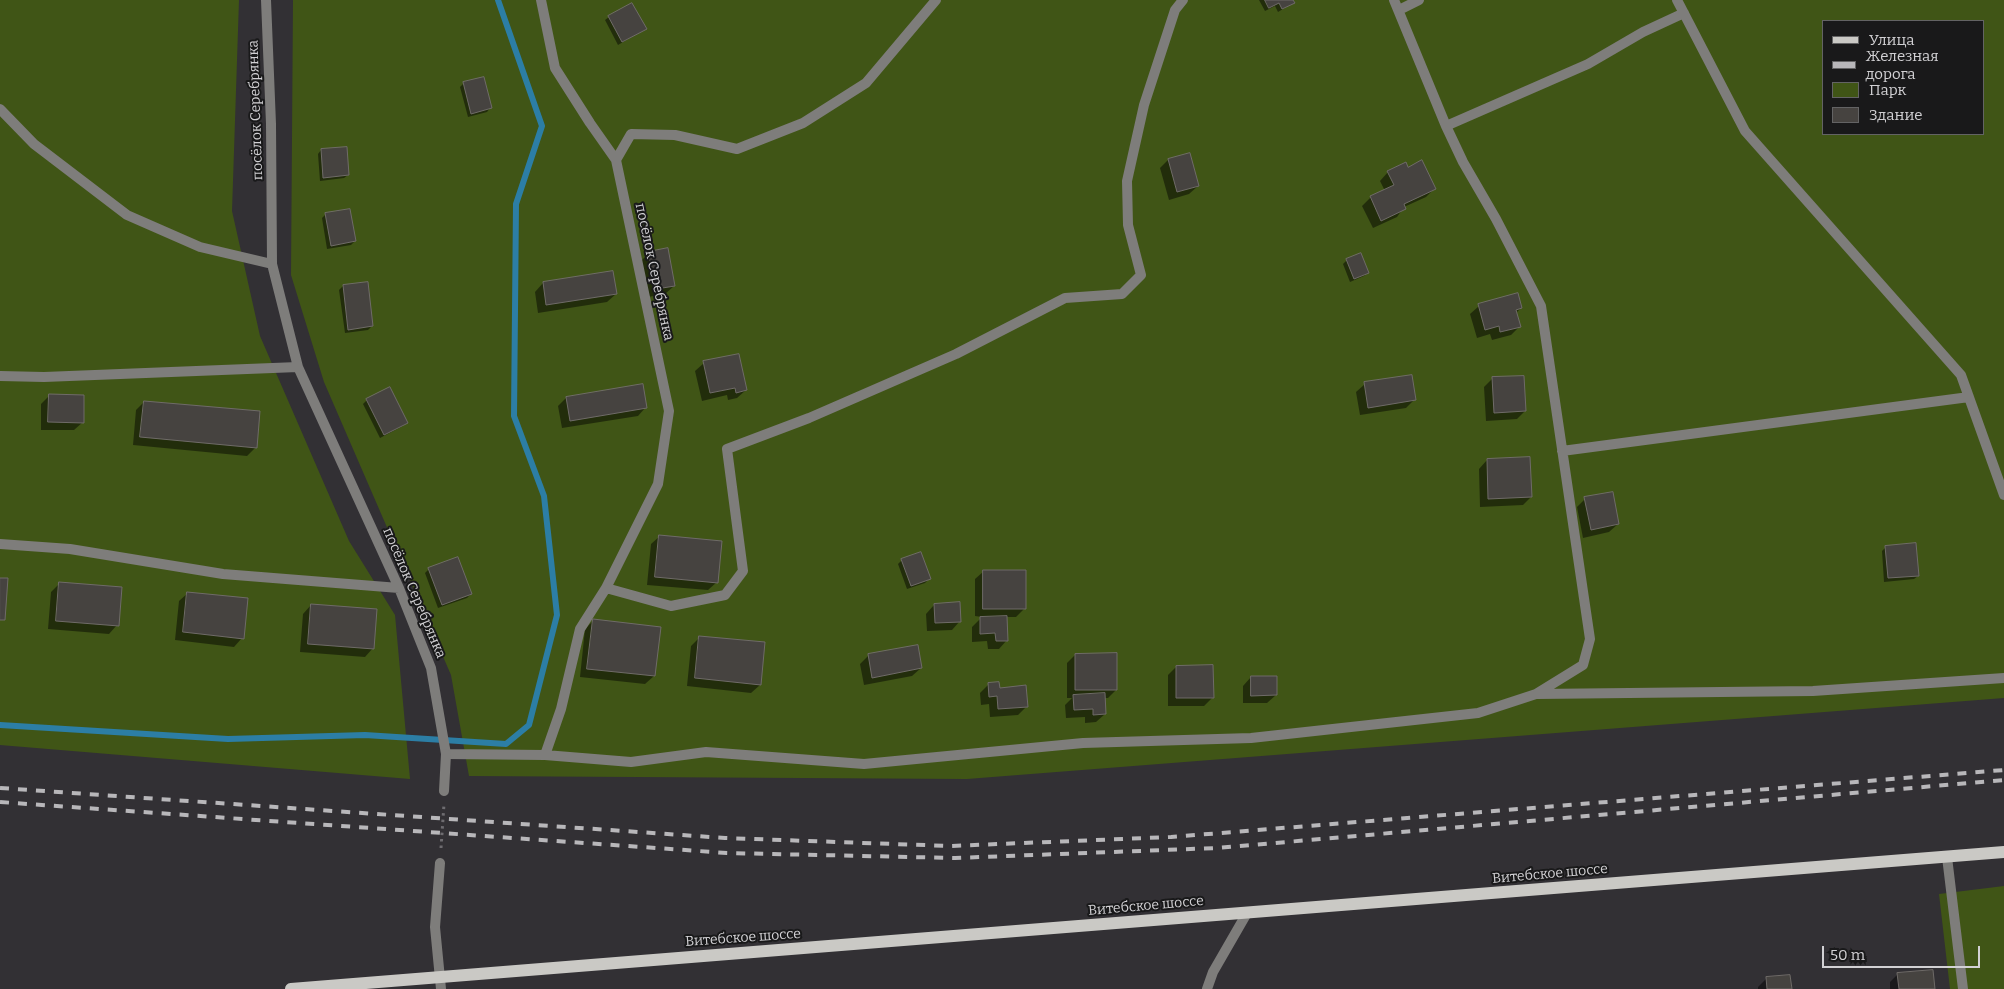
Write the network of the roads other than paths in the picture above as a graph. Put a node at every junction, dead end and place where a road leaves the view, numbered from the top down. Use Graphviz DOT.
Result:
graph roads {
  1 [pos="266,0"];
  2 [pos="541,0"];
  3 [pos="936,0"];
  4 [pos="1182,0"];
  5 [pos="1394,0"];
  6 [pos="1419,0"];
  7 [pos="1677,0"];
  8 [pos="1399,10"];
  9 [pos="1684,12"];
  10 [pos="0,109"];
  11 [pos="1446,126"];
  12 [pos="616,160"];
  13 [pos="272,264"];
  14 [pos="298,367"];
  15 [pos="0,376"];
  16 [pos="1969,397"];
  17 [pos="1562,450"];
  18 [pos="2004,495"];
  19 [pos="0,544"];
  20 [pos="399,588"];
  21 [pos="606,588"];
  22 [pos="2004,678"];
  23 [pos="1536,694"];
  24 [pos="446,754"];
  25 [pos="544,755"];
  26 [pos="444,791"];
  27 [pos="2004,852"];
  28 [pos="1946,857"];
  29 [pos="440,863"];
  30 [pos="1248,913"];
  31 [pos="440,983"];
  32 [pos="291,989"];
  33 [pos="1207,989"];
  34 [pos="1963,989"];
  1 -- 13 [label="street, посёлок Серебрянка"];
  2 -- 12 [label="street"];
  3 -- 12 [label="street"];
  4 -- 21 [label="street"];
  5 -- 8 [label="street"];
  6 -- 8 [label="street"];
  7 -- 9 [label="street"];
  8 -- 11 [label="street"];
  9 -- 11 [label="street"];
  9 -- 16 [label="street"];
  10 -- 13 [label="street"];
  11 -- 17 [label="street"];
  12 -- 21 [label="street, посёлок Серебрянка"];
  13 -- 14 [label="street, посёлок Серебрянка"];
  14 -- 15 [label="street"];
  14 -- 20 [label="street, посёлок Серебрянка"];
  16 -- 17 [label="street"];
  16 -- 18 [label="street"];
  17 -- 23 [label="street"];
  19 -- 20 [label="street"];
  20 -- 24 [label="street, посёлок Серебрянка"];
  21 -- 25 [label="street, посёлок Серебрянка"];
  22 -- 23 [label="street"];
  23 -- 25 [label="street"];
  24 -- 25 [label="street"];
  24 -- 26 [label="street, посёлок Серебрянка"];
  27 -- 28 [label="main road, Витебское шоссе"];
  28 -- 30 [label="main road, Витебское шоссе"];
  28 -- 34 [label="street"];
  29 -- 31 [label="street"];
  30 -- 31 [label="main road, Витебское шоссе"];
  30 -- 33 [label="street"];
  31 -- 32 [label="main road, Витебское шоссе"];
}
